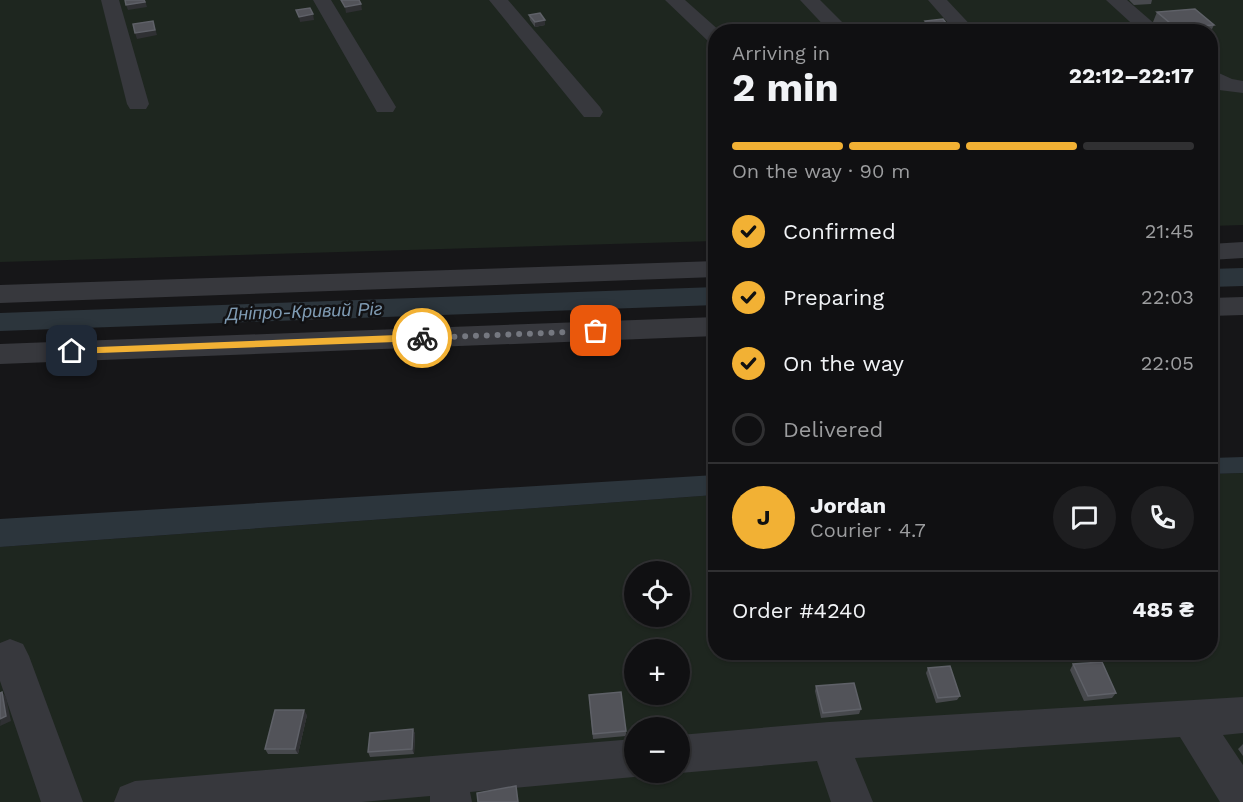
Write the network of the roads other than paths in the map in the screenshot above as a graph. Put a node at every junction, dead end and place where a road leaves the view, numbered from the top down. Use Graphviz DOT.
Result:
graph roads {
  1 [pos="110,0"];
  2 [pos="322,0"];
  3 [pos="498,0"];
  4 [pos="674,0"];
  5 [pos="808,0"];
  6 [pos="937,0"];
  7 [pos="1115,0"];
  8 [pos="834,24"];
  9 [pos="960,24"];
  10 [pos="1144,24"];
  11 [pos="708,31"];
  12 [pos="1218,80"];
  13 [pos="1243,87"];
  14 [pos="138,104"];
  15 [pos="385,107"];
  16 [pos="592,112"];
  17 [pos="1243,250"];
  18 [pos="1218,252"];
  19 [pos="708,269"];
  20 [pos="0,294"];
  21 [pos="1243,306"];
  22 [pos="1218,307"];
  23 [pos="708,326"];
  24 [pos="0,354"];
  25 [pos="10,656"];
  26 [pos="1243,715"];
  27 [pos="1190,719"];
  28 [pos="830,741"];
  29 [pos="690,753"];
  30 [pos="624,760"];
  31 [pos="449,788"];
  32 [pos="1243,801"];
  33 [pos="62,802"];
  34 [pos="135,802"];
  35 [pos="852,802"];
  1 -- 14 [label="street"];
  2 -- 15 [label="street"];
  3 -- 16 [label="street"];
  4 -- 11 [label="street"];
  5 -- 8 [label="street"];
  6 -- 9 [label="street"];
  7 -- 10 [label="street"];
  12 -- 13 [label="street"];
  17 -- 18 [label="street"];
  19 -- 20 [label="street"];
  21 -- 22 [label="street"];
  23 -- 24 [label="street"];
  25 -- 33 [label="street"];
  26 -- 27 [label="street"];
  27 -- 28 [label="street"];
  27 -- 32 [label="street"];
  28 -- 29 [label="street"];
  28 -- 35 [label="street"];
  30 -- 31 [label="street"];
  31 -- 34 [label="street"];
}
